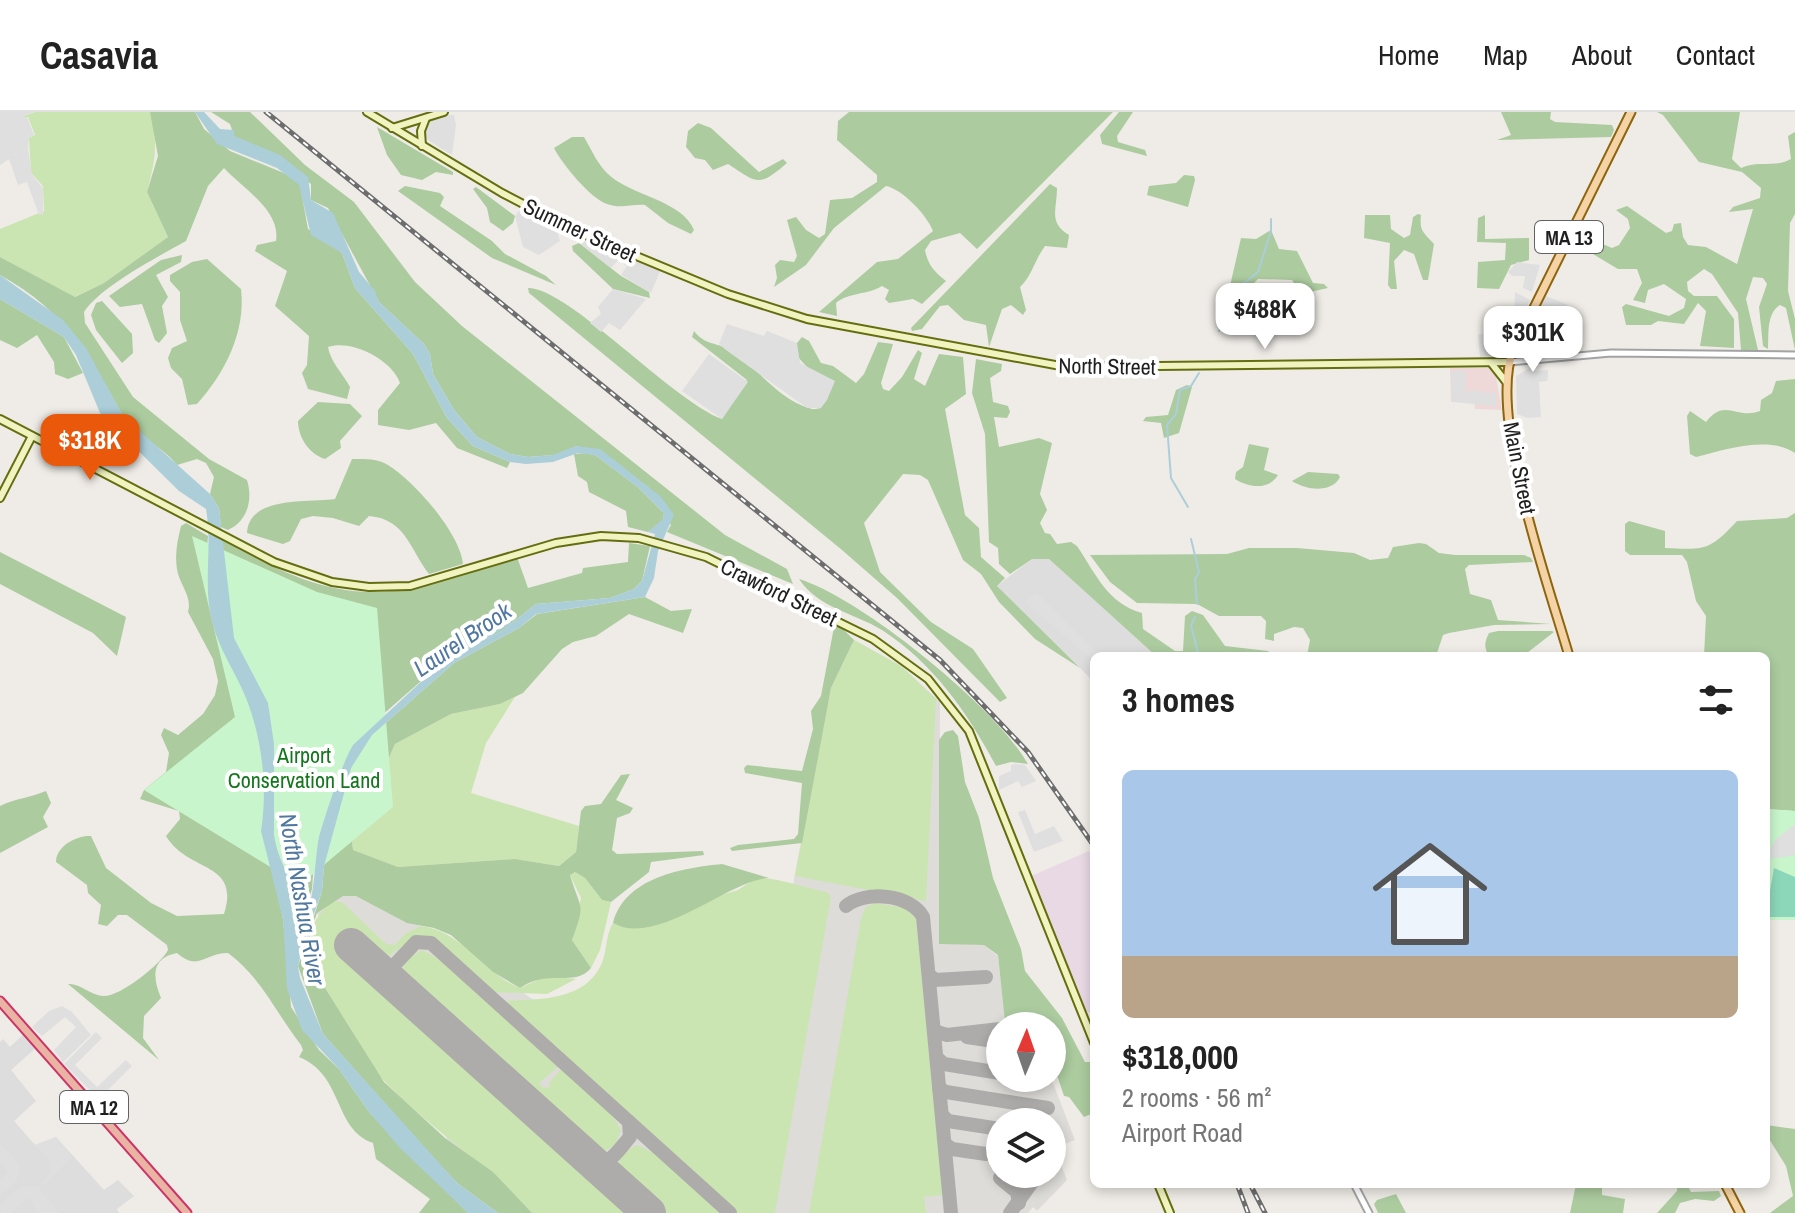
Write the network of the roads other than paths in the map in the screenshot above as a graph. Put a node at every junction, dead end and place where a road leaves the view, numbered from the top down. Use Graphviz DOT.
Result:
graph roads {
  1 [pos="367,112"];
  2 [pos="444,112"];
  3 [pos="1631,112"];
  4 [pos="426,118"];
  5 [pos="392,128"];
  6 [pos="422,146"];
  7 [pos="807,319"];
  8 [pos="1517,342"];
  9 [pos="1795,355"];
  10 [pos="1529,360"];
  11 [pos="1489,362"];
  12 [pos="1509,362"];
  13 [pos="1507,384"];
  14 [pos="0,419"];
  15 [pos="32,436"];
  16 [pos="0,498"];
  17 [pos="1568,652"];
  18 [pos="0,1001"];
  19 [pos="1090,1033"];
  20 [pos="1160,1188"];
  21 [pos="1356,1188"];
  22 [pos="1727,1188"];
  23 [pos="187,1213"];
  24 [pos="1170,1213"];
  25 [pos="1369,1213"];
  26 [pos="1740,1213"];
  1 -- 5 [label="main road, Summer Street"];
  2 -- 4 [label="main road"];
  3 -- 8 [label="main road, Main Street / MA 13"];
  4 -- 5 [label="main road"];
  4 -- 6 [label="main road"];
  5 -- 6 [label="main road, Summer Street"];
  6 -- 7 [label="main road, Summer Street"];
  7 -- 11 [label="main road, North Street"];
  8 -- 10 [label="street"];
  8 -- 12 [label="main road, Main Street / MA 13"];
  9 -- 10 [label="street, North Street"];
  10 -- 12 [label="street, North Street"];
  11 -- 12 [label="main road, North Street"];
  11 -- 13 [label="main road"];
  12 -- 13 [label="main road, Main Street / MA 13"];
  13 -- 17 [label="main road, Main Street / MA 13"];
  14 -- 15 [label="main road, Crawford Street"];
  15 -- 16 [label="main road"];
  15 -- 19 [label="main road, Crawford Street"];
  18 -- 23 [label="highway, MA 12"];
  20 -- 24 [label="main road"];
  21 -- 25 [label="street"];
  22 -- 26 [label="main road"];
}
